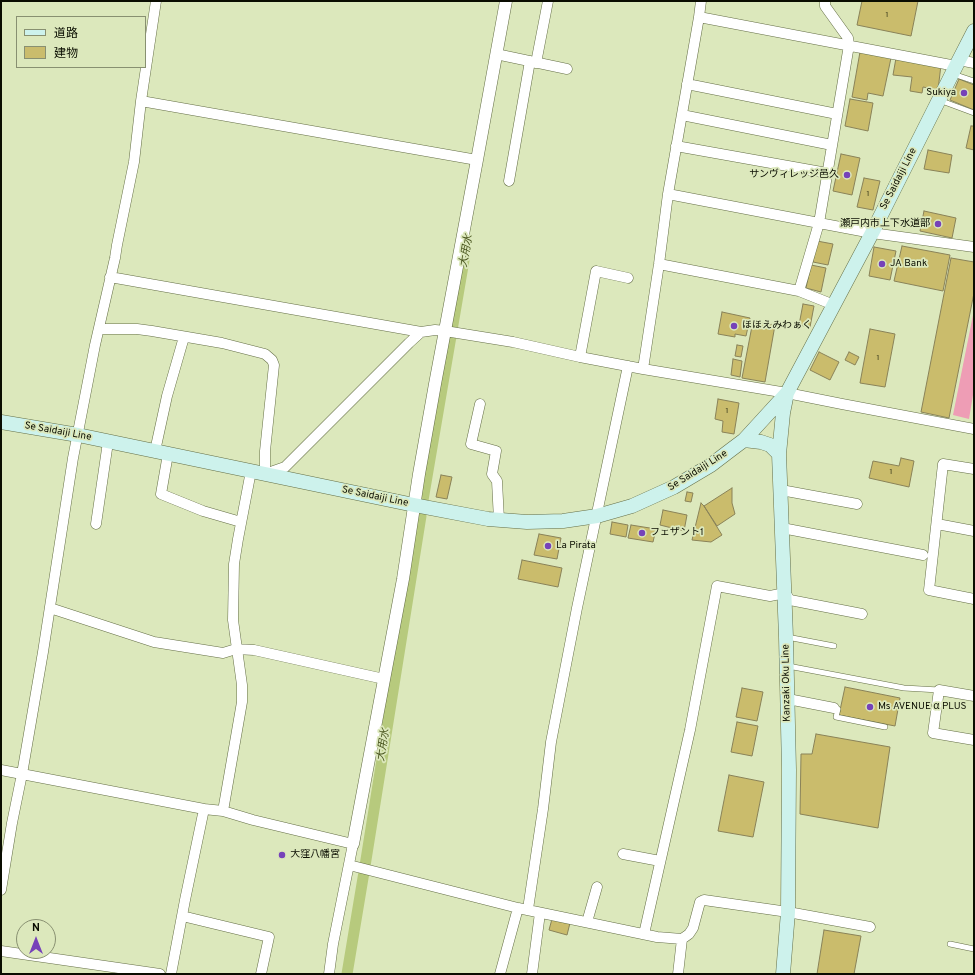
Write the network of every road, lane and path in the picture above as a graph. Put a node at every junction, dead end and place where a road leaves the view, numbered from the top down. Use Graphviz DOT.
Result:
graph roads {
  1 [pos="156,1"];
  2 [pos="506,1"];
  3 [pos="548,1"];
  4 [pos="701,1"];
  5 [pos="825,1"];
  6 [pos="699,17"];
  7 [pos="974,31"];
  8 [pos="849,45"];
  9 [pos="499,55"];
  10 [pos="533,62"];
  11 [pos="974,63"];
  12 [pos="956,66"];
  13 [pos="146,68"];
  14 [pos="146,68"];
  15 [pos="567,69"];
  16 [pos="974,82"];
  17 [pos="687,84"];
  18 [pos="939,100"];
  19 [pos="141,101"];
  20 [pos="974,113"];
  21 [pos="837,114"];
  22 [pos="682,115"];
  23 [pos="832,145"];
  24 [pos="676,146"];
  25 [pos="477,160"];
  26 [pos="827,173"];
  27 [pos="509,181"];
  28 [pos="668,194"];
  29 [pos="822,224"];
  30 [pos="874,229"];
  31 [pos="974,248"];
  32 [pos="659,264"];
  33 [pos="110,277"];
  34 [pos="628,278"];
  35 [pos="799,292"];
  36 [pos="834,305"];
  37 [pos="99,329"];
  38 [pos="445,331"];
  39 [pos="421,332"];
  40 [pos="184,336"];
  41 [pos="580,357"];
  42 [pos="628,366"];
  43 [pos="643,369"];
  44 [pos="787,393"];
  45 [pos="480,404"];
  46 [pos="763,419"];
  47 [pos="1,422"];
  48 [pos="782,423"];
  49 [pos="974,429"];
  50 [pos="78,435"];
  51 [pos="744,440"];
  52 [pos="108,442"];
  53 [pos="161,453"];
  54 [pos="779,454"];
  55 [pos="974,469"];
  56 [pos="251,471"];
  57 [pos="265,474"];
  58 [pos="781,490"];
  59 [pos="857,504"];
  60 [pos="414,505"];
  61 [pos="596,516"];
  62 [pos="499,520"];
  63 [pos="241,522"];
  64 [pos="96,524"];
  65 [pos="937,524"];
  66 [pos="782,528"];
  67 [pos="974,531"];
  68 [pos="923,555"];
  69 [pos="785,593"];
  70 [pos="974,599"];
  71 [pos="50,608"];
  72 [pos="862,614"];
  73 [pos="786,637"];
  74 [pos="834,646"];
  75 [pos="236,649"];
  76 [pos="787,666"];
  77 [pos="384,679"];
  78 [pos="939,690"];
  79 [pos="974,696"];
  80 [pos="788,699"];
  81 [pos="834,708"];
  82 [pos="885,727"];
  83 [pos="974,740"];
  84 [pos="1,770"];
  85 [pos="22,774"];
  86 [pos="204,809"];
  87 [pos="223,811"];
  88 [pos="353,844"];
  89 [pos="623,854"];
  90 [pos="660,861"];
  91 [pos="349,865"];
  92 [pos="596,887"];
  93 [pos="1,890"];
  94 [pos="523,908"];
  95 [pos="788,912"];
  96 [pos="540,913"];
  97 [pos="182,916"];
  98 [pos="587,922"];
  99 [pos="870,927"];
  100 [pos="644,934"];
  101 [pos="682,939"];
  102 [pos="950,944"];
  103 [pos="974,949"];
  104 [pos="1,951"];
  105 [pos="160,974"];
  106 [pos="171,974"];
  107 [pos="261,974"];
  108 [pos="329,974"];
  109 [pos="500,974"];
  110 [pos="532,974"];
  111 [pos="678,974"];
  112 [pos="783,974"];
  1 -- 14 [label="street"];
  2 -- 9 [label="street"];
  3 -- 10 [label="street"];
  4 -- 6 [label="street"];
  5 -- 8 [label="street"];
  6 -- 8 [label="street"];
  6 -- 17 [label="street"];
  7 -- 12 [label="main road, Se Saidaiji Line"];
  8 -- 12 [label="street"];
  8 -- 21 [label="street"];
  9 -- 10 [label="street"];
  9 -- 25 [label="street"];
  10 -- 15 [label="street"];
  10 -- 27 [label="street"];
  11 -- 12 [label="street"];
  12 -- 16 [label="lane"];
  12 -- 18 [label="main road, Se Saidaiji Line"];
  13 -- 19 [label="street"];
  17 -- 21 [label="street"];
  17 -- 22 [label="street"];
  18 -- 20 [label="lane"];
  18 -- 30 [label="main road, Se Saidaiji Line"];
  19 -- 25 [label="street"];
  19 -- 33 [label="street"];
  21 -- 23 [label="street"];
  22 -- 23 [label="street"];
  22 -- 24 [label="street"];
  23 -- 26 [label="street"];
  24 -- 26 [label="street"];
  24 -- 28 [label="street"];
  25 -- 38 [label="street"];
  26 -- 29 [label="street"];
  28 -- 29 [label="street"];
  28 -- 32 [label="street"];
  29 -- 30 [label="street"];
  29 -- 35 [label="street"];
  30 -- 31 [label="street"];
  30 -- 36 [label="main road, Se Saidaiji Line"];
  32 -- 35 [label="street"];
  32 -- 43 [label="street"];
  33 -- 37 [label="street"];
  33 -- 39 [label="street"];
  34 -- 41 [label="street"];
  35 -- 36 [label="street"];
  36 -- 44 [label="main road, Se Saidaiji Line"];
  37 -- 40 [label="street"];
  37 -- 50 [label="street"];
  38 -- 39 [label="street"];
  38 -- 41 [label="street"];
  38 -- 60 [label="street"];
  39 -- 57 [label="street"];
  40 -- 53 [label="street"];
  40 -- 57 [label="street"];
  41 -- 42 [label="street"];
  42 -- 43 [label="street"];
  42 -- 61 [label="street"];
  43 -- 44 [label="street"];
  44 -- 46 [label="main road, Se Saidaiji Line"];
  44 -- 48 [label="main road, Kanzaki Oku Line"];
  44 -- 49 [label="street"];
  45 -- 62 [label="street"];
  46 -- 48 [label="main road"];
  46 -- 51 [label="main road, Se Saidaiji Line"];
  47 -- 50 [label="main road, Se Saidaiji Line"];
  48 -- 54 [label="main road, Kanzaki Oku Line"];
  50 -- 52 [label="main road, Se Saidaiji Line"];
  50 -- 71 [label="street"];
  51 -- 54 [label="main road"];
  51 -- 61 [label="main road, Se Saidaiji Line"];
  52 -- 53 [label="main road, Se Saidaiji Line"];
  52 -- 64 [label="street"];
  53 -- 56 [label="main road, Se Saidaiji Line"];
  53 -- 63 [label="street"];
  54 -- 58 [label="main road, Kanzaki Oku Line"];
  55 -- 65 [label="street"];
  56 -- 57 [label="main road, Se Saidaiji Line"];
  56 -- 63 [label="street"];
  57 -- 60 [label="main road, Se Saidaiji Line"];
  58 -- 59 [label="street"];
  58 -- 66 [label="main road, Kanzaki Oku Line"];
  60 -- 62 [label="main road, Se Saidaiji Line"];
  60 -- 77 [label="street"];
  61 -- 62 [label="main road, Se Saidaiji Line"];
  61 -- 94 [label="street"];
  63 -- 75 [label="street"];
  65 -- 67 [label="street"];
  65 -- 70 [label="street"];
  66 -- 68 [label="street"];
  66 -- 69 [label="main road, Kanzaki Oku Line"];
  69 -- 72 [label="street"];
  69 -- 73 [label="main road, Kanzaki Oku Line"];
  69 -- 90 [label="street"];
  71 -- 75 [label="street"];
  71 -- 85 [label="street"];
  73 -- 74 [label="lane"];
  73 -- 76 [label="main road, Kanzaki Oku Line"];
  75 -- 77 [label="street"];
  75 -- 87 [label="street"];
  76 -- 78 [label="lane"];
  76 -- 80 [label="main road, Kanzaki Oku Line"];
  77 -- 88 [label="street"];
  78 -- 79 [label="street"];
  78 -- 83 [label="street"];
  80 -- 81 [label="street"];
  80 -- 95 [label="main road, Kanzaki Oku Line"];
  81 -- 82 [label="lane"];
  84 -- 85 [label="street"];
  85 -- 86 [label="street"];
  85 -- 93 [label="street"];
  86 -- 87 [label="street"];
  86 -- 97 [label="street"];
  87 -- 88 [label="street"];
  88 -- 91 [label="street"];
  89 -- 90 [label="street"];
  90 -- 100 [label="street"];
  91 -- 94 [label="street"];
  91 -- 108 [label="street"];
  92 -- 98 [label="street"];
  94 -- 96 [label="street"];
  94 -- 109 [label="street"];
  95 -- 99 [label="street"];
  95 -- 101 [label="street"];
  95 -- 112 [label="main road, Kanzaki Oku Line"];
  96 -- 98 [label="street"];
  96 -- 110 [label="street"];
  97 -- 106 [label="street"];
  97 -- 107 [label="street"];
  98 -- 100 [label="street"];
  100 -- 101 [label="street"];
  101 -- 111 [label="street"];
  102 -- 103 [label="lane"];
  104 -- 105 [label="street"];
}
